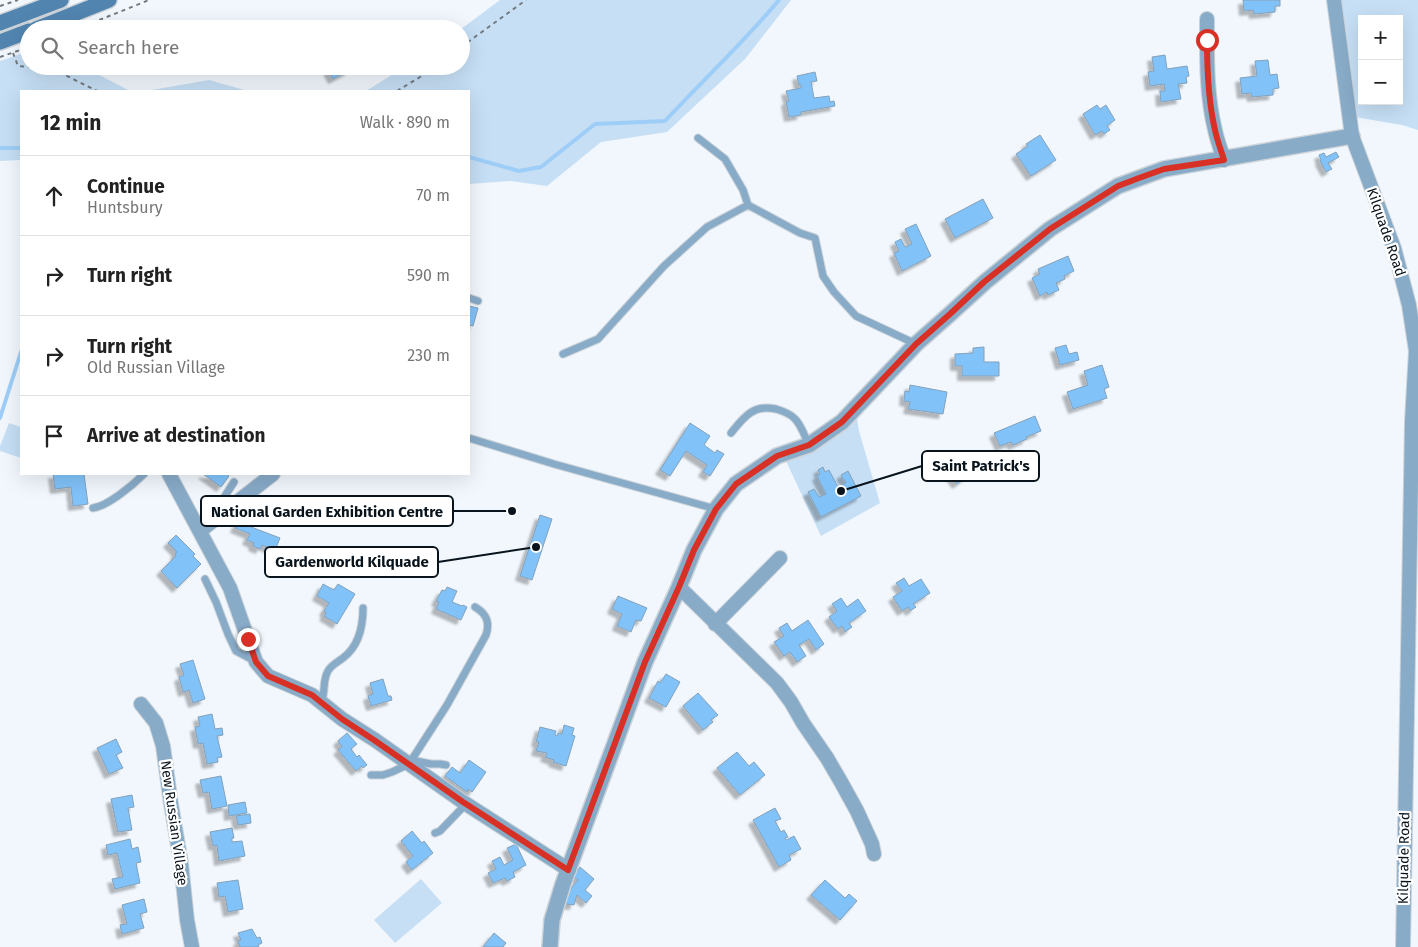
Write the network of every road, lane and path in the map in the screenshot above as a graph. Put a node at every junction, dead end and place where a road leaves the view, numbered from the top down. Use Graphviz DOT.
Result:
graph roads {
  1 [pos="18,0"];
  2 [pos="61,0"];
  3 [pos="109,0"];
  4 [pos="148,0"];
  5 [pos="526,0"];
  6 [pos="1334,0"];
  7 [pos="0,6"];
  8 [pos="1207,19"];
  9 [pos="59,20"];
  10 [pos="99,20"];
  11 [pos="0,23"];
  12 [pos="20,34"];
  13 [pos="470,40"];
  14 [pos="0,42"];
  15 [pos="20,50"];
  16 [pos="13,53"];
  17 [pos="0,57"];
  18 [pos="20,66"];
  19 [pos="65,75"];
  20 [pos="423,75"];
  21 [pos="96,90"];
  22 [pos="399,90"];
  23 [pos="1352,136"];
  24 [pos="698,138"];
  25 [pos="1224,160"];
  26 [pos="748,205"];
  27 [pos="470,298"];
  28 [pos="478,301"];
  29 [pos="916,344"];
  30 [pos="563,354"];
  31 [pos="731,433"];
  32 [pos="470,438"];
  33 [pos="809,445"];
  34 [pos="143,475"];
  35 [pos="170,475"];
  36 [pos="272,475"];
  37 [pos="234,482"];
  38 [pos="93,508"];
  39 [pos="716,509"];
  40 [pos="215,520"];
  41 [pos="200,531"];
  42 [pos="780,558"];
  43 [pos="205,579"];
  44 [pos="679,587"];
  45 [pos="475,607"];
  46 [pos="363,608"];
  47 [pos="715,624"];
  48 [pos="254,658"];
  49 [pos="321,702"];
  50 [pos="141,704"];
  51 [pos="410,762"];
  52 [pos="446,765"];
  53 [pos="372,775"];
  54 [pos="466,804"];
  55 [pos="435,833"];
  56 [pos="874,854"];
  57 [pos="568,870"];
  58 [pos="192,947"];
  59 [pos="550,947"];
  60 [pos="1403,947"];
  1 -- 7 [label="path"];
  2 -- 11 [label="main road"];
  3 -- 9 [label="main road"];
  4 -- 10 [label="path"];
  5 -- 13 [label="path"];
  6 -- 23 [label="street, Kilquade Road"];
  8 -- 25 [label="street"];
  12 -- 14 [label="main road"];
  15 -- 16 [label="path"];
  16 -- 17 [label="path"];
  16 -- 18 [label="path"];
  19 -- 21 [label="path"];
  20 -- 22 [label="path"];
  23 -- 25 [label="street"];
  23 -- 60 [label="street, Kilquade Road"];
  24 -- 26 [label="lane"];
  25 -- 29 [label="street"];
  26 -- 29 [label="lane"];
  26 -- 30 [label="lane"];
  27 -- 28 [label="lane"];
  29 -- 33 [label="street"];
  31 -- 33 [label="lane"];
  32 -- 39 [label="lane"];
  33 -- 39 [label="street"];
  34 -- 38 [label="lane"];
  35 -- 41 [label="street"];
  36 -- 40 [label="street"];
  37 -- 40 [label="lane"];
  39 -- 44 [label="street"];
  40 -- 41 [label="street"];
  41 -- 48 [label="street"];
  42 -- 47 [label="street"];
  43 -- 48 [label="lane"];
  44 -- 47 [label="street"];
  44 -- 57 [label="street"];
  45 -- 51 [label="lane"];
  46 -- 49 [label="lane"];
  47 -- 56 [label="street"];
  48 -- 49 [label="street"];
  49 -- 51 [label="street"];
  50 -- 58 [label="street, New Russian Village"];
  51 -- 52 [label="lane"];
  51 -- 53 [label="lane"];
  51 -- 54 [label="street"];
  54 -- 55 [label="lane"];
  54 -- 57 [label="street"];
  57 -- 59 [label="street"];
}
